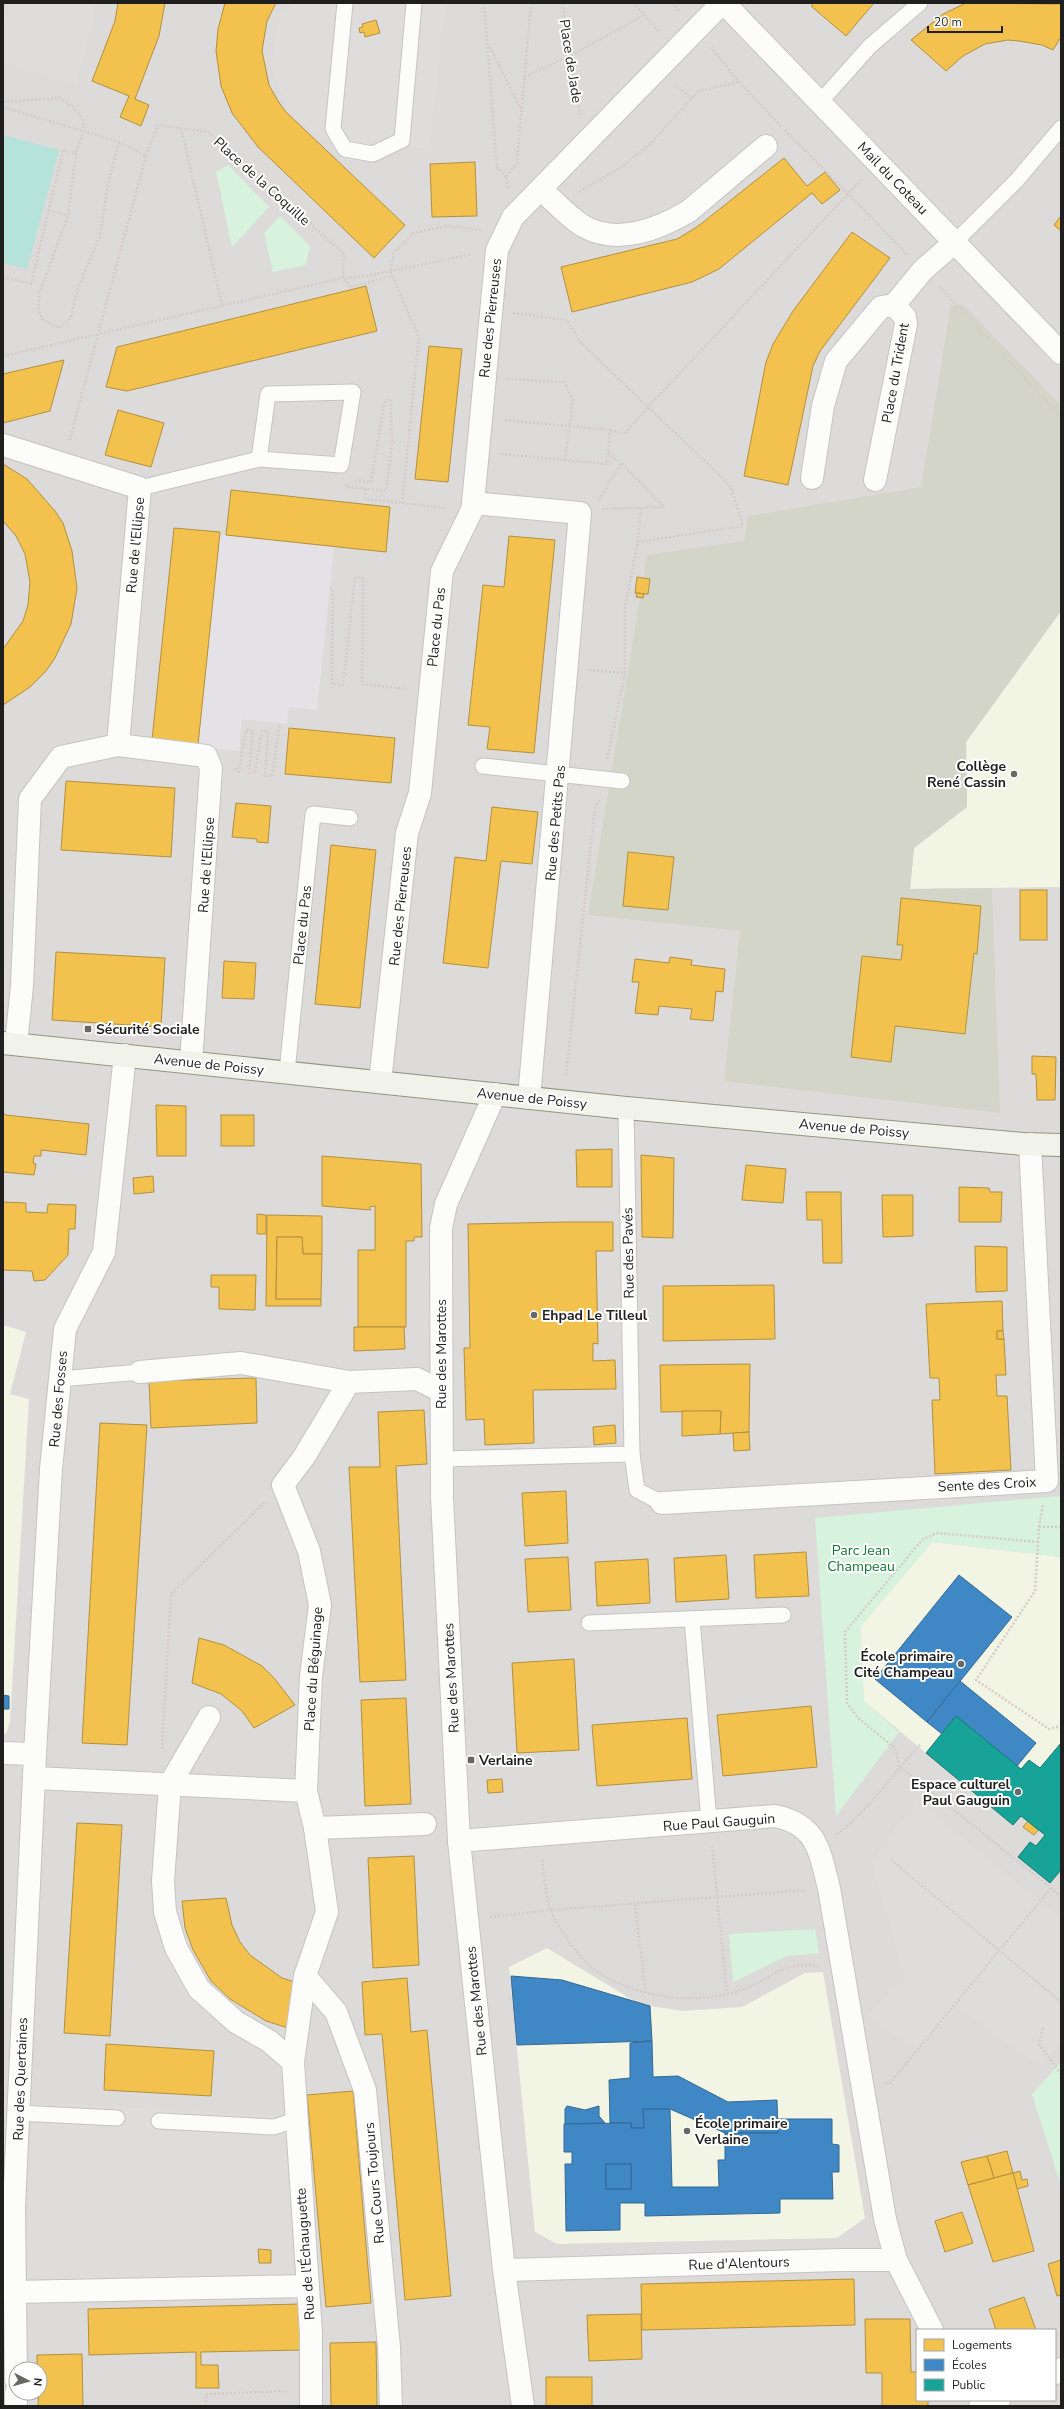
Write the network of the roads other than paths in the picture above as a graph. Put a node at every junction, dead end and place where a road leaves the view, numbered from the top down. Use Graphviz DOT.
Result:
graph roads {
  1 [pos="345,3"];
  2 [pos="414,3"];
  3 [pos="723,3"];
  4 [pos="920,3"];
  5 [pos="820,102"];
  6 [pos="1061,128"];
  7 [pos="766,146"];
  8 [pos="541,189"];
  9 [pos="955,242"];
  10 [pos="894,305"];
  11 [pos="1061,353"];
  12 [pos="3,445"];
  13 [pos="259,459"];
  14 [pos="812,478"];
  15 [pos="875,480"];
  16 [pos="140,488"];
  17 [pos="472,506"];
  18 [pos="442,571"];
  19 [pos="426,731"];
  20 [pos="118,745"];
  21 [pos="483,766"];
  22 [pos="559,774"];
  23 [pos="622,780"];
  24 [pos="350,818"];
  25 [pos="10,1043"];
  26 [pos="125,1055"];
  27 [pos="191,1062"];
  28 [pos="288,1072"];
  29 [pos="380,1082"];
  30 [pos="495,1094"];
  31 [pos="529,1098"];
  32 [pos="626,1108"];
  33 [pos="1030,1144"];
  34 [pos="1061,1145"];
  35 [pos="140,1372"];
  36 [pos="60,1379"];
  37 [pos="349,1382"];
  38 [pos="441,1391"];
  39 [pos="632,1454"];
  40 [pos="443,1459"];
  41 [pos="662,1503"];
  42 [pos="783,1614"];
  43 [pos="692,1618"];
  44 [pos="589,1623"];
  45 [pos="209,1717"];
  46 [pos="3,1753"];
  47 [pos="35,1754"];
  48 [pos="35,1778"];
  49 [pos="165,1783"];
  50 [pos="306,1791"];
  51 [pos="709,1821"];
  52 [pos="425,1824"];
  53 [pos="316,1828"];
  54 [pos="459,1841"];
  55 [pos="305,1976"];
  56 [pos="293,2062"];
  57 [pos="296,2111"];
  58 [pos="18,2113"];
  59 [pos="118,2118"];
  60 [pos="159,2121"];
  61 [pos="896,2260"];
  62 [pos="504,2270"];
  63 [pos="308,2286"];
  64 [pos="14,2292"];
  65 [pos="931,2329"];
  66 [pos="16,2361"];
  67 [pos="311,2398"];
  68 [pos="996,2401"];
  69 [pos="391,2406"];
  70 [pos="523,2406"];
  71 [pos="980,2406"];
  1 -- 2 [label="lane"];
  3 -- 5 [label="street, Mail du Coteau"];
  3 -- 8 [label="street, Rue des Pierreuses"];
  4 -- 5 [label="lane"];
  5 -- 9 [label="street, Mail du Coteau"];
  6 -- 9 [label="lane"];
  7 -- 8 [label="street"];
  8 -- 17 [label="street, Rue des Pierreuses"];
  9 -- 10 [label="street"];
  9 -- 11 [label="street, Mail du Coteau"];
  10 -- 14 [label="street, Place du Trident"];
  10 -- 15 [label="street, Place du Trident"];
  12 -- 16 [label="street, Rue de l'Ellipse"];
  13 -- 13 [label="lane"];
  13 -- 16 [label="lane"];
  16 -- 20 [label="street, Rue de l'Ellipse"];
  17 -- 18 [label="street, Rue des Pierreuses"];
  17 -- 22 [label="street, Rue des Petits Pas"];
  18 -- 19 [label="street, Place du Pas"];
  19 -- 29 [label="street, Rue des Pierreuses"];
  20 -- 25 [label="street"];
  20 -- 27 [label="street, Rue de l'Ellipse"];
  21 -- 22 [label="lane"];
  22 -- 23 [label="lane"];
  22 -- 31 [label="street, Rue des Petits Pas"];
  24 -- 28 [label="lane, Place du Pas"];
  25 -- 26 [label="main road, Avenue de Poissy"];
  26 -- 27 [label="main road, Avenue de Poissy"];
  26 -- 36 [label="street, Rue des Fosses"];
  27 -- 28 [label="main road, Avenue de Poissy"];
  28 -- 29 [label="main road, Avenue de Poissy"];
  29 -- 30 [label="main road, Avenue de Poissy"];
  30 -- 31 [label="main road, Avenue de Poissy"];
  30 -- 38 [label="street, Rue des Marottes"];
  31 -- 32 [label="main road, Avenue de Poissy"];
  32 -- 33 [label="main road, Avenue de Poissy"];
  32 -- 39 [label="lane, Rue des Pavés"];
  33 -- 34 [label="main road, Avenue de Poissy"];
  33 -- 41 [label="street, Sente des Croix"];
  35 -- 36 [label="lane"];
  35 -- 37 [label="street"];
  36 -- 47 [label="street, Rue des Fosses"];
  37 -- 38 [label="street"];
  37 -- 50 [label="street, Place du Béguinage"];
  38 -- 40 [label="street, Rue des Marottes"];
  39 -- 40 [label="lane"];
  39 -- 41 [label="lane, Rue des Pavés"];
  40 -- 54 [label="street, Rue des Marottes"];
  42 -- 43 [label="lane"];
  43 -- 44 [label="lane"];
  43 -- 51 [label="lane"];
  45 -- 49 [label="street"];
  46 -- 47 [label="street"];
  47 -- 48 [label="street, Rue des Quertaines"];
  48 -- 49 [label="street"];
  48 -- 58 [label="street, Rue des Quertaines"];
  49 -- 50 [label="street"];
  49 -- 56 [label="street"];
  50 -- 53 [label="street, Place du Béguinage"];
  51 -- 54 [label="street, Rue Paul Gauguin"];
  51 -- 61 [label="street, Rue Paul Gauguin"];
  52 -- 53 [label="street"];
  53 -- 55 [label="street, Place du Béguinage"];
  54 -- 62 [label="street, Rue des Marottes"];
  55 -- 56 [label="street, Place du Béguinage"];
  55 -- 69 [label="street, Rue Cours Toujours"];
  56 -- 57 [label="street, Rue de l'Échauguette"];
  57 -- 60 [label="lane"];
  57 -- 63 [label="street, Rue de l'Échauguette"];
  58 -- 59 [label="lane"];
  58 -- 64 [label="street, Rue des Quertaines"];
  61 -- 62 [label="street, Rue d'Alentours"];
  61 -- 65 [label="street"];
  62 -- 70 [label="street, Rue des Marottes"];
  63 -- 64 [label="street"];
  63 -- 67 [label="street, Rue de l'Échauguette"];
  64 -- 66 [label="street, Rue des Quertaines"];
  68 -- 71 [label="street"];
}
